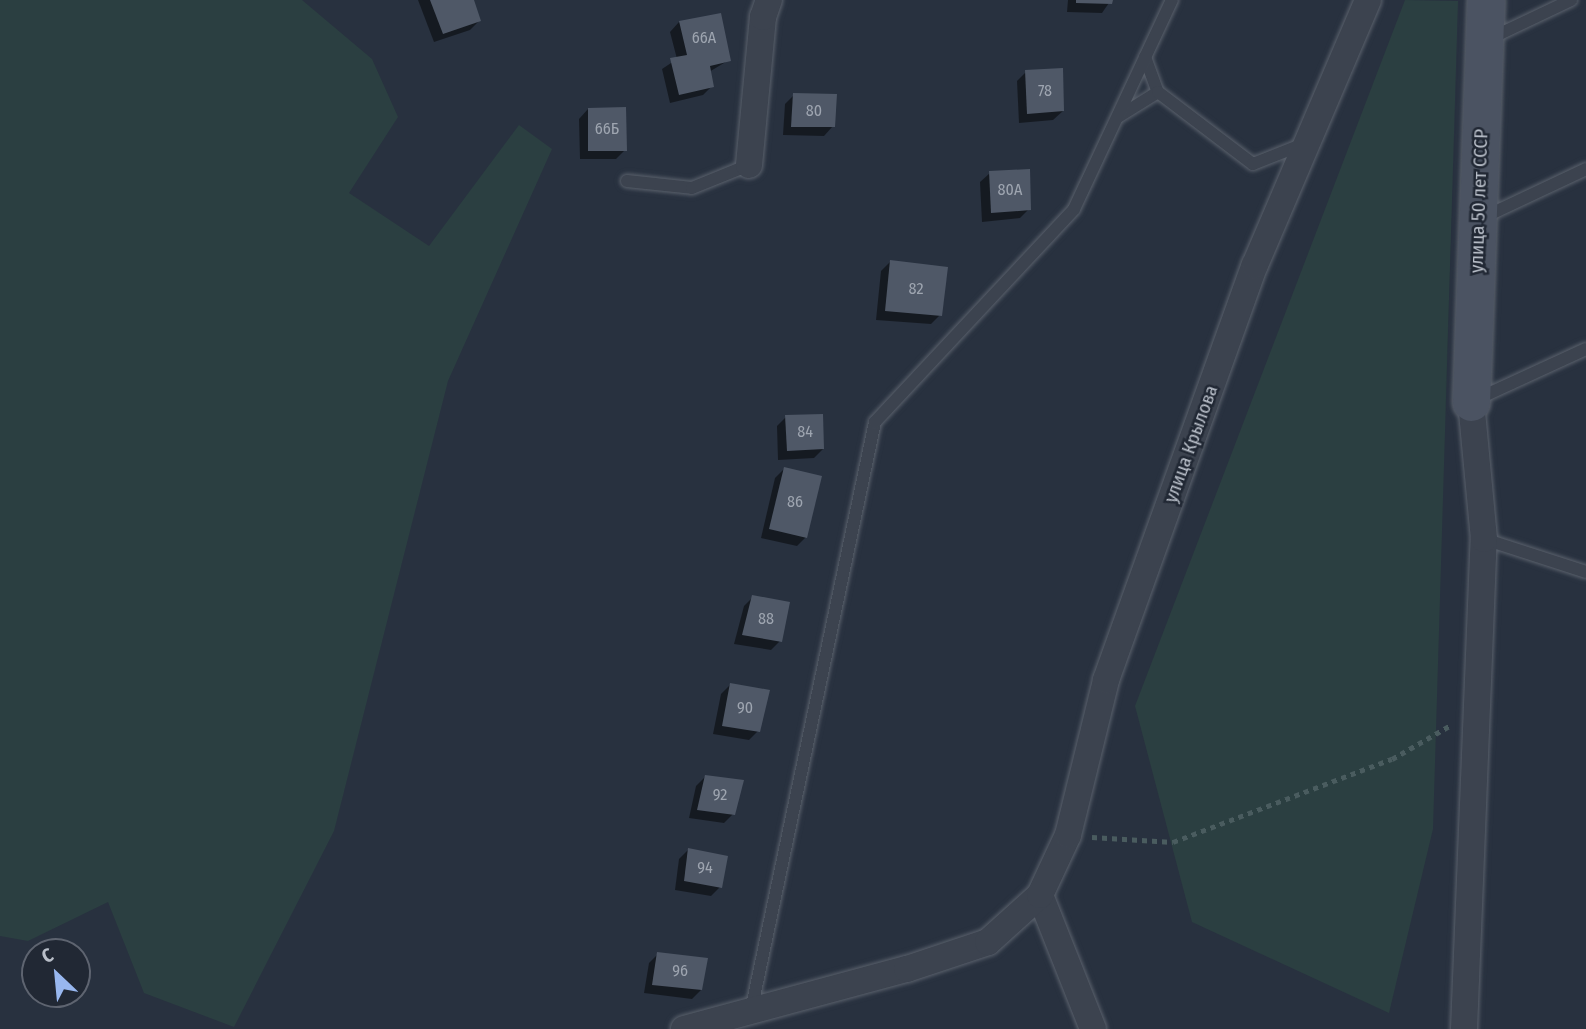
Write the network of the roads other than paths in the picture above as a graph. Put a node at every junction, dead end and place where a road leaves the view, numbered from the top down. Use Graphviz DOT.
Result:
graph roads {
  1 [pos="769,0"];
  2 [pos="1172,0"];
  3 [pos="1368,0"];
  4 [pos="1486,0"];
  5 [pos="1571,0"];
  6 [pos="1484,41"];
  7 [pos="1145,57"];
  8 [pos="1158,92"];
  9 [pos="1117,117"];
  10 [pos="1306,143"];
  11 [pos="748,165"];
  12 [pos="1586,169"];
  13 [pos="627,181"];
  14 [pos="1480,219"];
  15 [pos="1586,349"];
  16 [pos="1471,402"];
  17 [pos="1484,539"];
  18 [pos="1586,572"];
  19 [pos="1040,895"];
  20 [pos="751,1011"];
  21 [pos="684,1029"];
  22 [pos="1093,1029"];
  23 [pos="1464,1029"];
  1 -- 11 [label="street"];
  2 -- 7 [label="lane"];
  3 -- 10 [label="street, улица Крылова"];
  4 -- 6 [label="street, улица 50 лет СССР"];
  5 -- 6 [label="lane"];
  6 -- 14 [label="street, улица 50 лет СССР"];
  7 -- 8 [label="lane"];
  7 -- 9 [label="lane"];
  8 -- 9 [label="lane"];
  8 -- 10 [label="lane"];
  9 -- 20 [label="lane"];
  10 -- 19 [label="street, улица Крылова"];
  11 -- 13 [label="lane"];
  12 -- 14 [label="lane"];
  14 -- 16 [label="street, улица 50 лет СССР"];
  15 -- 16 [label="lane"];
  16 -- 17 [label="street"];
  17 -- 18 [label="lane"];
  17 -- 23 [label="street"];
  19 -- 20 [label="street"];
  19 -- 22 [label="street"];
  20 -- 21 [label="street"];
}
